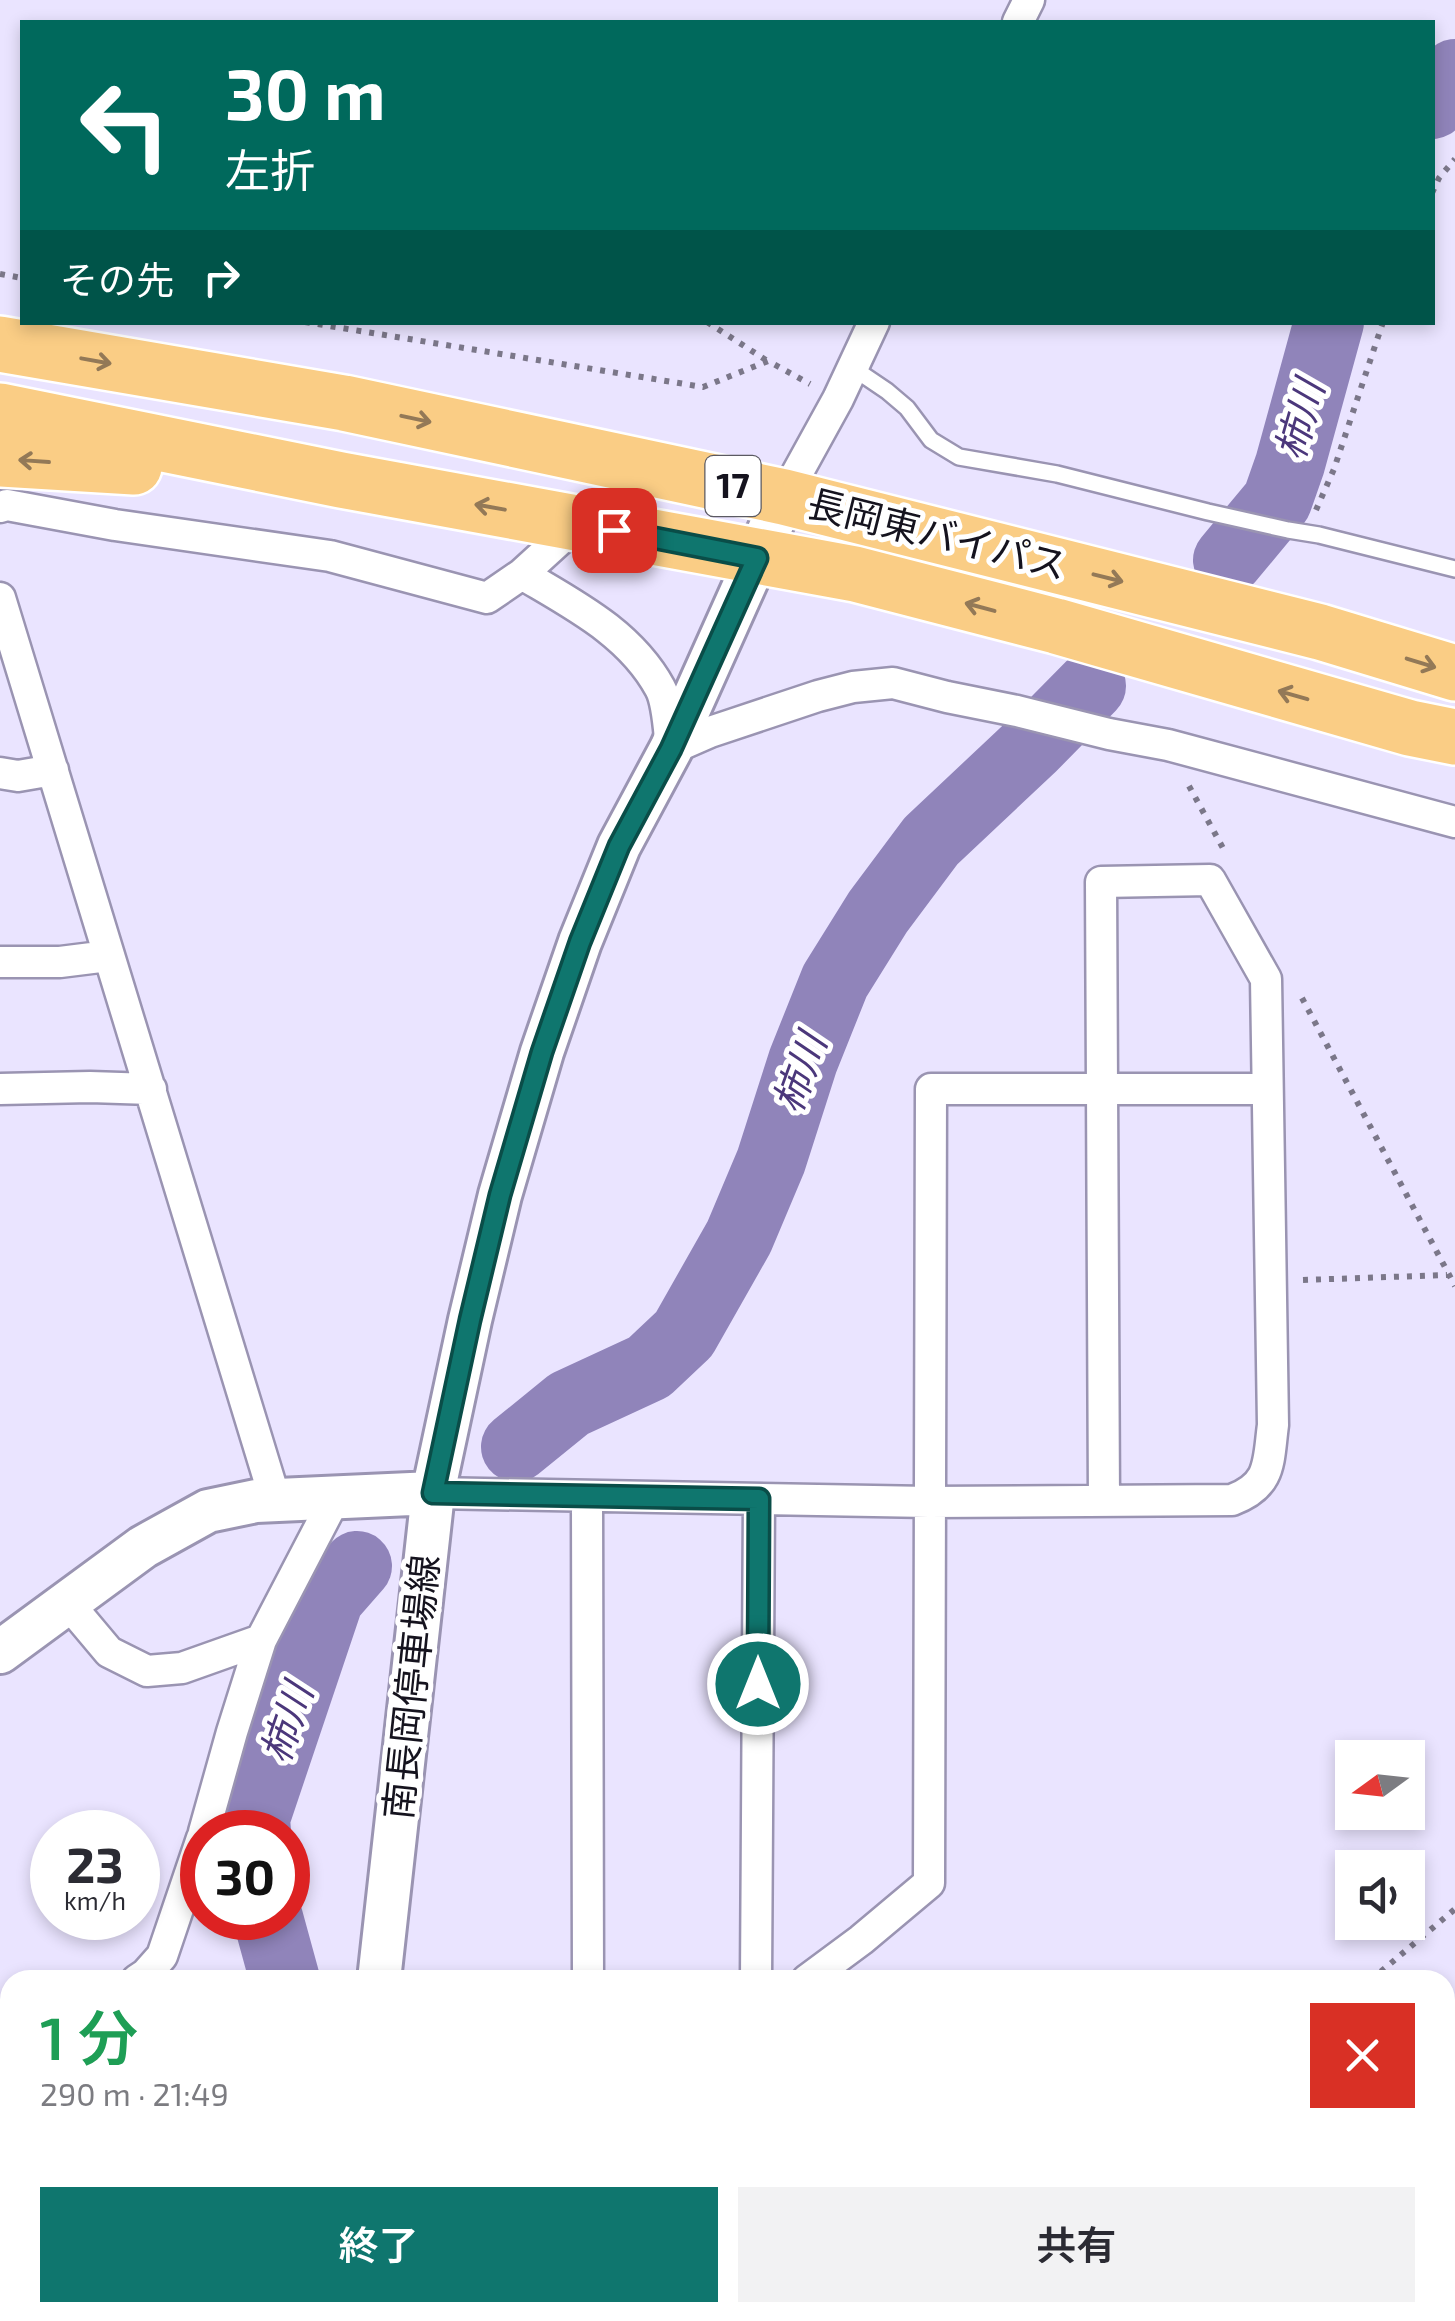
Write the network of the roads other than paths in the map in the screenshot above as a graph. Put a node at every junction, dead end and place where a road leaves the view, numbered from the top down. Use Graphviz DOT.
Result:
graph roads {
  1 [pos="873,325"];
  2 [pos="0,344"];
  3 [pos="853,368"];
  4 [pos="0,411"];
  5 [pos="0,459"];
  6 [pos="341,480"];
  7 [pos="784,497"];
  8 [pos="0,507"];
  9 [pos="578,523"];
  10 [pos="757,558"];
  11 [pos="1455,569"];
  12 [pos="522,574"];
  13 [pos="0,598"];
  14 [pos="1455,674"];
  15 [pos="1455,737"];
  16 [pos="671,749"];
  17 [pos="53,770"];
  18 [pos="0,774"];
  19 [pos="1455,822"];
  20 [pos="108,956"];
  21 [pos="0,962"];
  22 [pos="150,1088"];
  23 [pos="1266,1088"];
  24 [pos="0,1089"];
  25 [pos="1102,1090"];
  26 [pos="433,1493"];
  27 [pos="588,1497"];
  28 [pos="335,1498"];
  29 [pos="274,1499"];
  30 [pos="759,1499"];
  31 [pos="1104,1501"];
  32 [pos="929,1502"];
  33 [pos="67,1602"];
  34 [pos="262,1640"];
  35 [pos="0,1652"];
  36 [pos="210,1810"];
  37 [pos="180,1903"];
  38 [pos="150,1970"];
  39 [pos="380,1970"];
  40 [pos="588,1970"];
  41 [pos="756,1970"];
  42 [pos="820,1970"];
  1 -- 3 [label="street"];
  2 -- 7 [label="highway, 長岡東バイパス / 17, one-way"];
  3 -- 7 [label="street"];
  3 -- 11 [label="lane"];
  4 -- 6 [label="highway, 長岡東バイパス / 17"];
  6 -- 5 [label="highway, one-way"];
  9 -- 6 [label="highway, 長岡東バイパス / 17, one-way"];
  7 -- 10 [label="main road, 南長岡停車場線"];
  7 -- 14 [label="highway, 長岡東バイパス / 17, one-way"];
  8 -- 12 [label="street"];
  9 -- 10 [label="highway, 長岡東バイパス / 17"];
  9 -- 12 [label="street"];
  15 -- 10 [label="highway, 長岡東バイパス / 17, one-way"];
  10 -- 16 [label="main road, 南長岡停車場線"];
  12 -- 16 [label="street"];
  13 -- 17 [label="street"];
  16 -- 19 [label="street"];
  16 -- 26 [label="main road, 南長岡停車場線"];
  17 -- 18 [label="street"];
  17 -- 20 [label="street"];
  20 -- 21 [label="street"];
  20 -- 22 [label="street"];
  22 -- 24 [label="street"];
  22 -- 29 [label="street"];
  23 -- 25 [label="street"];
  23 -- 25 [label="street"];
  23 -- 31 [label="street"];
  25 -- 31 [label="street"];
  25 -- 32 [label="street"];
  26 -- 27 [label="street"];
  26 -- 28 [label="main road"];
  26 -- 39 [label="main road, 南長岡停車場線"];
  27 -- 30 [label="street"];
  27 -- 40 [label="street"];
  28 -- 29 [label="main road"];
  28 -- 34 [label="street"];
  29 -- 33 [label="main road"];
  30 -- 32 [label="street"];
  30 -- 41 [label="street"];
  31 -- 32 [label="street"];
  32 -- 42 [label="street"];
  33 -- 34 [label="street"];
  33 -- 35 [label="main road"];
  34 -- 36 [label="street"];
  37 -- 38 [label="street"];
}
